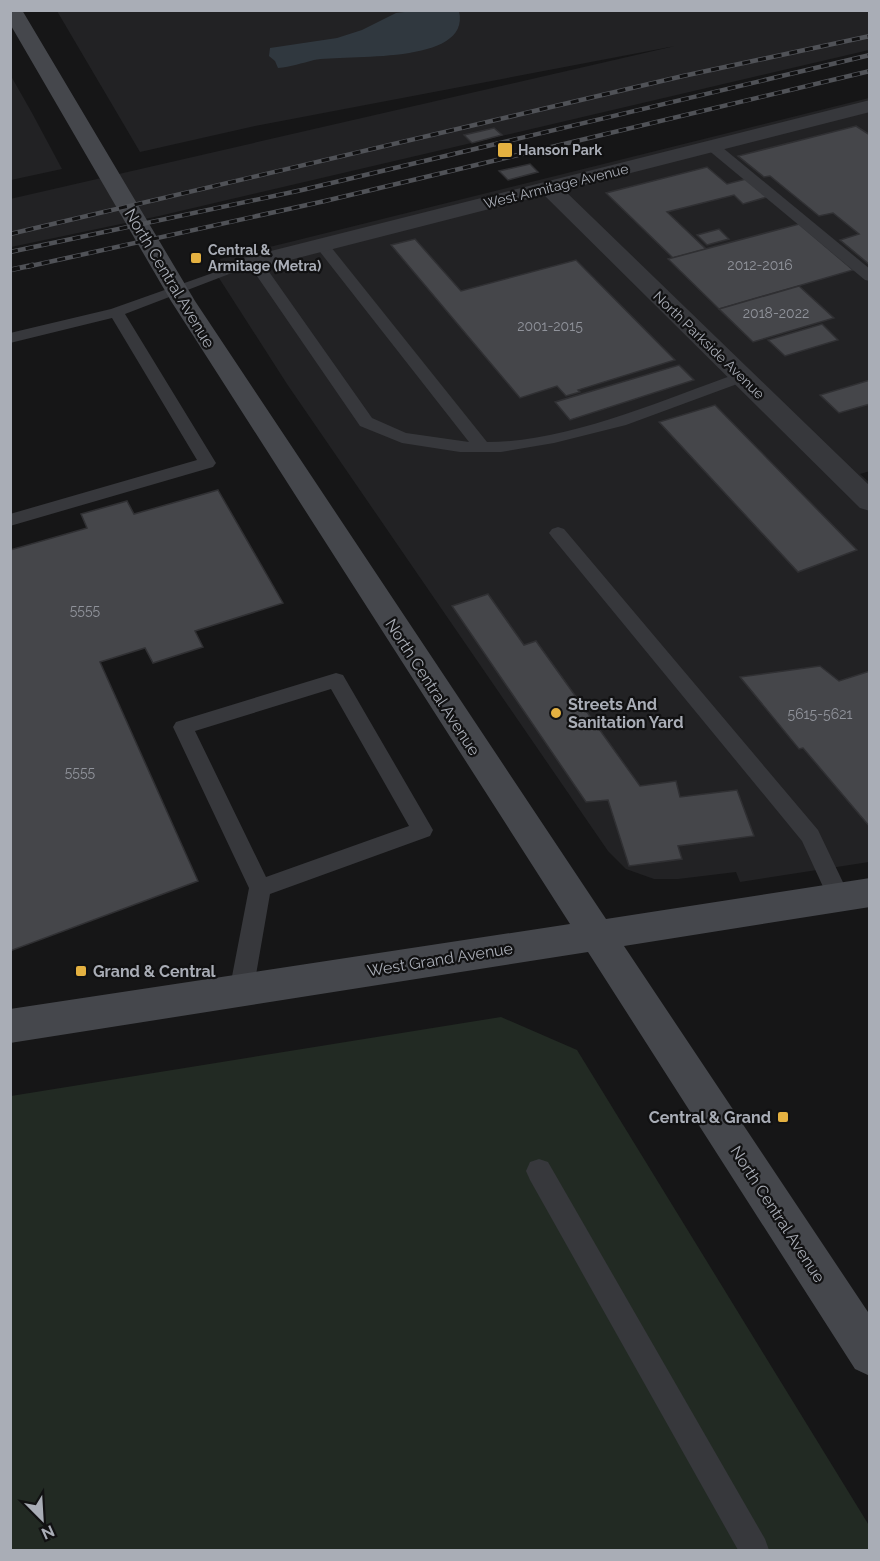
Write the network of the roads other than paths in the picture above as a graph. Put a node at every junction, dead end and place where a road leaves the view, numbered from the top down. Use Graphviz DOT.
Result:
graph roads {
  1 [pos="12,10"];
  2 [pos="870,106"];
  3 [pos="712,146"];
  4 [pos="549,188"];
  5 [pos="322,245"];
  6 [pos="249,263"];
  7 [pos="870,277"];
  8 [pos="116,312"];
  9 [pos="10,338"];
  10 [pos="742,377"];
  11 [pos="482,447"];
  12 [pos="870,502"];
  13 [pos="10,520"];
  14 [pos="558,534"];
  15 [pos="260,888"];
  16 [pos="854,894"];
  17 [pos="595,934"];
  18 [pos="241,992"];
  19 [pos="10,1026"];
  20 [pos="539,1171"];
  21 [pos="870,1354"];
  22 [pos="754,1551"];
  1 -- 17 [label="street, North Central Avenue"];
  2 -- 3 [label="street, West Armitage Avenue"];
  3 -- 4 [label="street, West Armitage Avenue"];
  3 -- 7 [label="lane"];
  4 -- 5 [label="street, West Armitage Avenue"];
  4 -- 10 [label="street, North Parkside Avenue"];
  5 -- 6 [label="street, West Armitage Avenue"];
  5 -- 11 [label="lane"];
  6 -- 8 [label="lane"];
  6 -- 11 [label="lane"];
  8 -- 9 [label="lane"];
  8 -- 13 [label="lane"];
  10 -- 11 [label="lane"];
  10 -- 12 [label="street, North Parkside Avenue"];
  14 -- 16 [label="lane"];
  15 -- 15 [label="lane"];
  15 -- 18 [label="lane"];
  16 -- 17 [label="street, West Grand Avenue"];
  17 -- 18 [label="street, West Grand Avenue"];
  17 -- 21 [label="street, North Central Avenue"];
  18 -- 19 [label="street, West Grand Avenue"];
  20 -- 22 [label="lane"];
}
